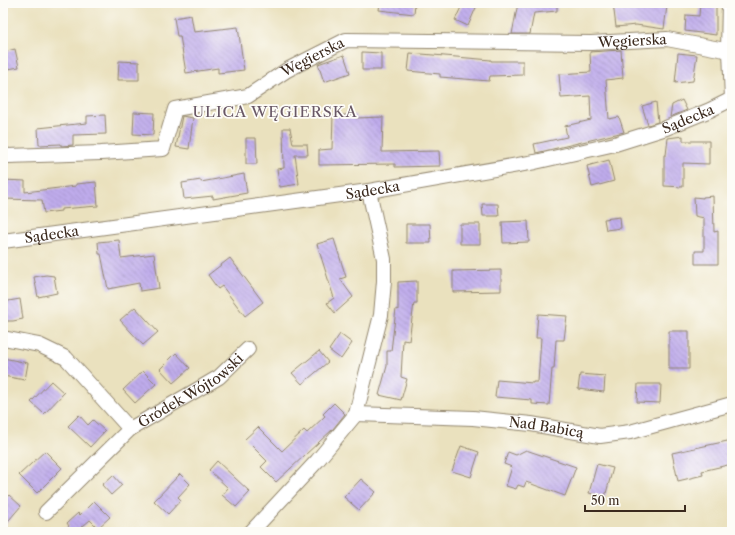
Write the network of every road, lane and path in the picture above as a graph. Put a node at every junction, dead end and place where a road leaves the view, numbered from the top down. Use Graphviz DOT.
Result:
graph roads {
  1 [pos="731,3"];
  2 [pos="731,52"];
  3 [pos="732,99"];
  4 [pos="3,154"];
  5 [pos="369,192"];
  6 [pos="3,241"];
  7 [pos="3,338"];
  8 [pos="248,349"];
  9 [pos="732,404"];
  10 [pos="356,414"];
  11 [pos="130,429"];
  12 [pos="46,512"];
  13 [pos="251,532"];
  1 -- 2 [label="street"];
  2 -- 3 [label="street, Sądecka"];
  2 -- 4 [label="street, Węgierska"];
  3 -- 5 [label="street, Sądecka"];
  5 -- 6 [label="street, Sądecka"];
  5 -- 10 [label="street"];
  7 -- 11 [label="street, Gródek Wójtowski"];
  8 -- 11 [label="street, Gródek Wójtowski"];
  9 -- 10 [label="street, Nad Babicą"];
  10 -- 13 [label="street"];
  11 -- 12 [label="street, Gródek Wójtowski"];
}
